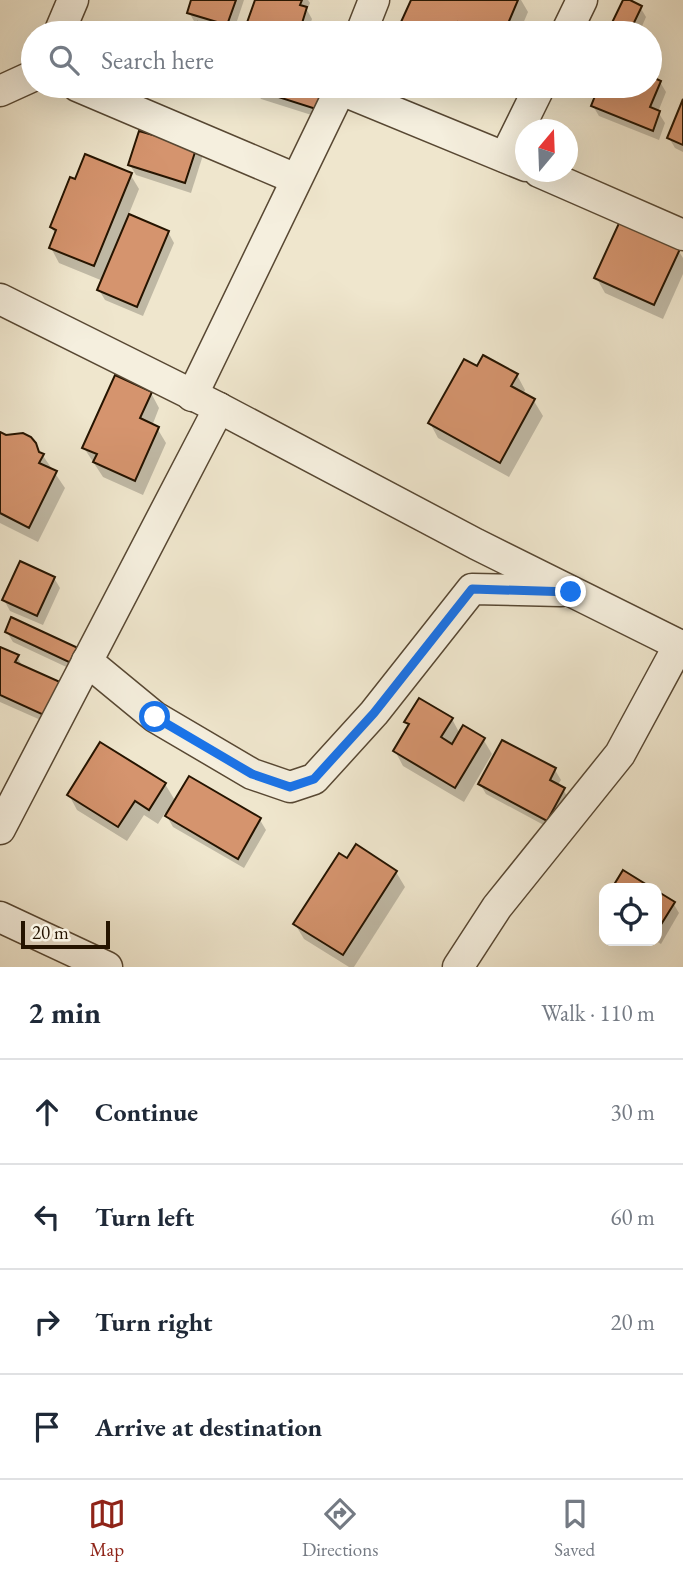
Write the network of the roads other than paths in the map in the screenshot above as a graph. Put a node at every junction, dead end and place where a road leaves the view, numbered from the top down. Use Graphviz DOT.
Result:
graph roads {
  1 [pos="74,0"];
  2 [pos="374,0"];
  3 [pos="582,0"];
  4 [pos="64,21"];
  5 [pos="366,21"];
  6 [pos="571,21"];
  7 [pos="21,81"];
  8 [pos="0,91"];
  9 [pos="105,98"];
  10 [pos="336,98"];
  11 [pos="365,98"];
  12 [pos="536,98"];
  13 [pos="529,119"];
  14 [pos="515,161"];
  15 [pos="296,179"];
  16 [pos="562,182"];
  17 [pos="683,234"];
  18 [pos="0,299"];
  19 [pos="192,396"];
  20 [pos="219,408"];
  21 [pos="571,592"];
  22 [pos="681,646"];
  23 [pos="87,661"];
  24 [pos="0,829"];
  25 [pos="0,916"];
  26 [pos="107,967"];
  27 [pos="458,967"];
  1 -- 4 [label="street"];
  2 -- 5 [label="street"];
  3 -- 6 [label="street"];
  7 -- 8 [label="street"];
  9 -- 15 [label="street"];
  10 -- 15 [label="street"];
  11 -- 14 [label="street"];
  12 -- 13 [label="street"];
  15 -- 19 [label="street"];
  16 -- 17 [label="street"];
  18 -- 19 [label="street"];
  19 -- 20 [label="street"];
  20 -- 21 [label="street"];
  20 -- 23 [label="street"];
  21 -- 22 [label="street"];
  21 -- 23 [label="street"];
  22 -- 27 [label="street"];
  23 -- 24 [label="street"];
  25 -- 26 [label="street"];
}
